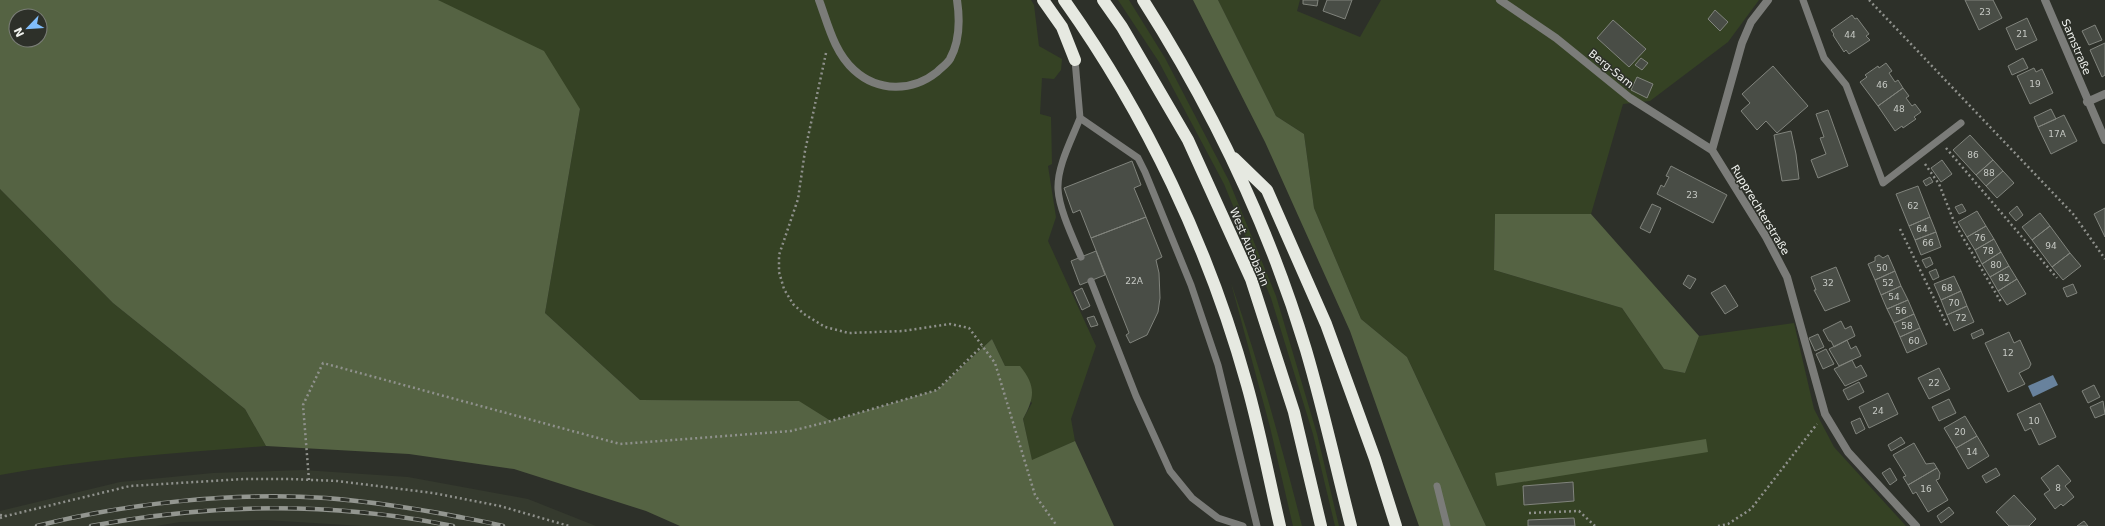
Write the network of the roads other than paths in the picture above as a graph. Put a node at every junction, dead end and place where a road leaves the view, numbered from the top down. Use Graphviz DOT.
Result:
graph roads {
  1 [pos="819,0"];
  2 [pos="957,0"];
  3 [pos="1043,0"];
  4 [pos="1064,0"];
  5 [pos="1103,0"];
  6 [pos="1143,0"];
  7 [pos="1500,0"];
  8 [pos="1768,0"];
  9 [pos="1803,0"];
  10 [pos="2045,0"];
  11 [pos="1074,60"];
  12 [pos="2105,94"];
  13 [pos="2088,102"];
  14 [pos="1080,118"];
  15 [pos="1961,123"];
  16 [pos="2105,140"];
  17 [pos="1712,150"];
  18 [pos="1230,155"];
  19 [pos="1081,257"];
  20 [pos="1091,281"];
  21 [pos="1437,486"];
  22 [pos="1243,526"];
  23 [pos="1257,526"];
  24 [pos="1280,526"];
  25 [pos="1321,526"];
  26 [pos="1351,526"];
  27 [pos="1396,526"];
  28 [pos="1447,526"];
  29 [pos="1916,526"];
  1 -- 2 [label="street"];
  3 -- 11 [label="highway"];
  4 -- 24 [label="highway"];
  5 -- 25 [label="highway, West Autobahn"];
  6 -- 18 [label="highway, West Autobahn"];
  7 -- 17 [label="street, Berg-Sam"];
  8 -- 17 [label="street"];
  9 -- 15 [label="lane"];
  10 -- 13 [label="street, Samstraße"];
  11 -- 14 [label="lane"];
  12 -- 13 [label="street"];
  13 -- 16 [label="street, Samstraße"];
  14 -- 19 [label="lane"];
  14 -- 23 [label="lane"];
  17 -- 29 [label="street, Rupprechterstraße"];
  18 -- 26 [label="highway, West Autobahn"];
  18 -- 27 [label="highway"];
  20 -- 22 [label="lane"];
  21 -- 28 [label="lane"];
}
